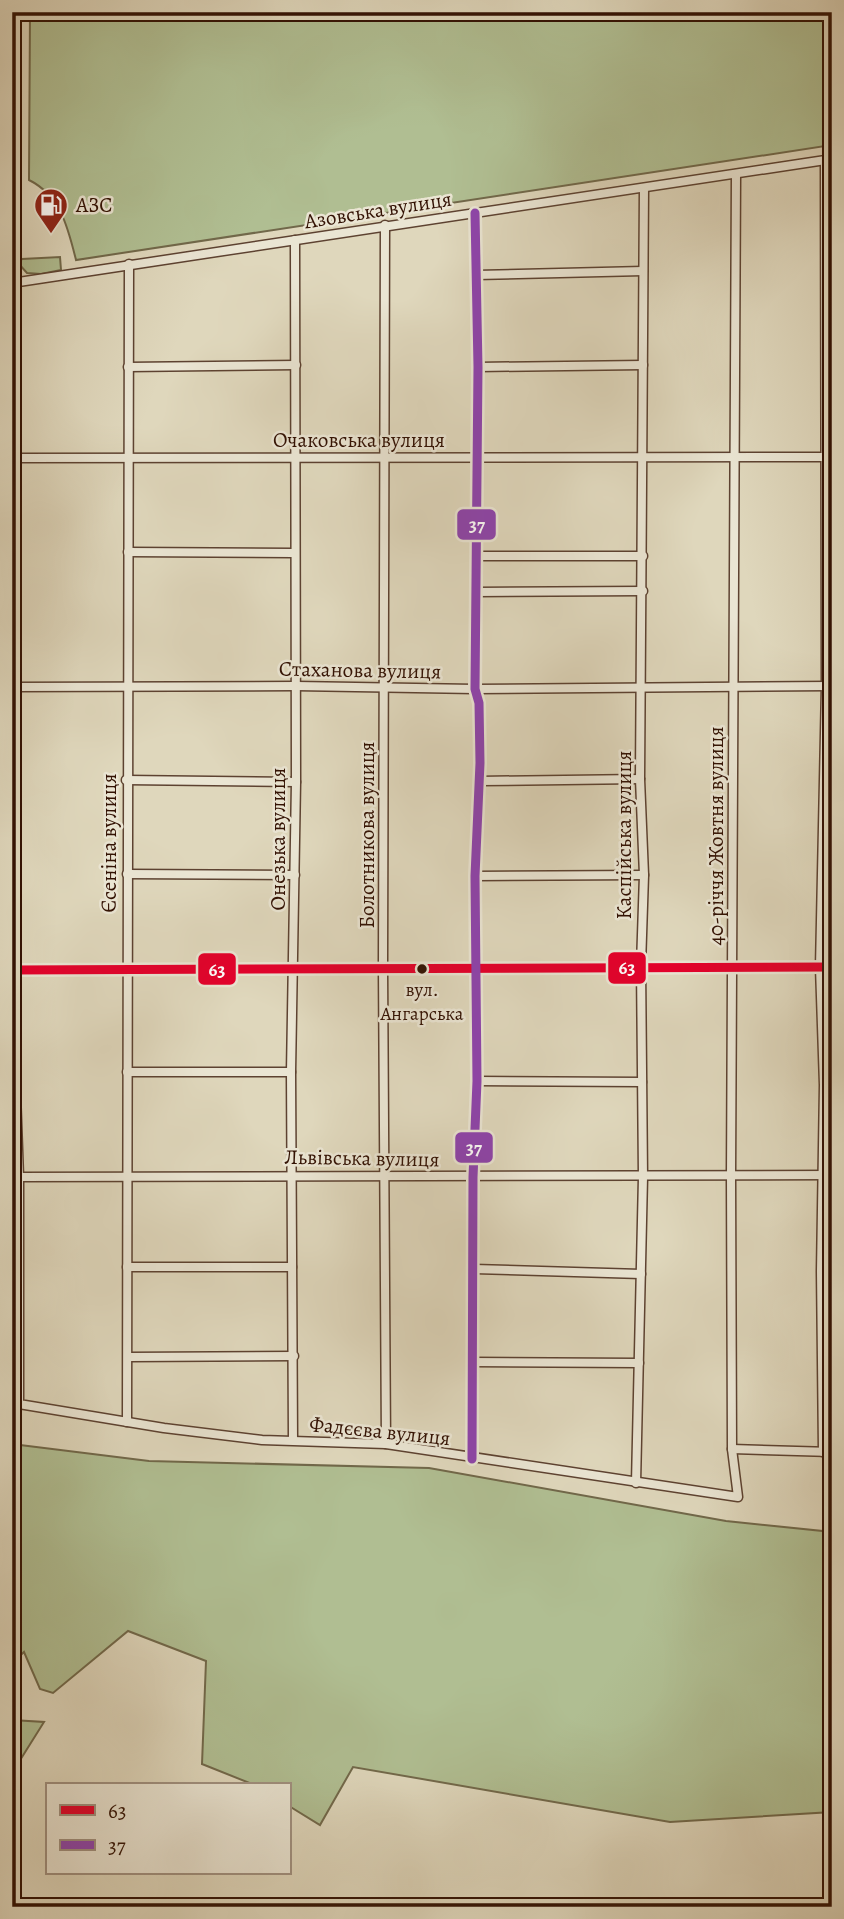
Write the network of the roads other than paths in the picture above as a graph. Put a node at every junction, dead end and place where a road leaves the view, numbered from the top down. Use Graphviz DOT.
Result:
graph roads {
  1 [pos="829,160"];
  2 [pos="736,174"];
  3 [pos="644,188"];
  4 [pos="475,213"];
  5 [pos="385,225"];
  6 [pos="295,240"];
  7 [pos="129,264"];
  8 [pos="643,271"];
  9 [pos="477,275"];
  10 [pos="828,276"];
  11 [pos="12,283"];
  12 [pos="296,365"];
  13 [pos="643,365"];
  14 [pos="128,367"];
  15 [pos="478,367"];
  16 [pos="828,369"];
  17 [pos="829,457"];
  18 [pos="12,458"];
  19 [pos="129,458"];
  20 [pos="294,458"];
  21 [pos="385,458"];
  22 [pos="476,458"];
  23 [pos="642,459"];
  24 [pos="734,459"];
  25 [pos="128,552"];
  26 [pos="294,553"];
  27 [pos="477,556"];
  28 [pos="643,556"];
  29 [pos="829,556"];
  30 [pos="643,591"];
  31 [pos="476,592"];
  32 [pos="12,618"];
  33 [pos="128,685"];
  34 [pos="296,686"];
  35 [pos="643,686"];
  36 [pos="829,686"];
  37 [pos="14,687"];
  38 [pos="386,688"];
  39 [pos="732,688"];
  40 [pos="475,689"];
  41 [pos="829,775"];
  42 [pos="640,779"];
  43 [pos="126,780"];
  44 [pos="480,781"];
  45 [pos="296,782"];
  46 [pos="12,783"];
  47 [pos="827,866"];
  48 [pos="127,874"];
  49 [pos="295,875"];
  50 [pos="644,875"];
  51 [pos="475,876"];
  52 [pos="641,965"];
  53 [pos="128,967"];
  54 [pos="295,967"];
  55 [pos="383,967"];
  56 [pos="475,967"];
  57 [pos="734,967"];
  58 [pos="820,967"];
  59 [pos="832,967"];
  60 [pos="12,970"];
  61 [pos="12,982"];
  62 [pos="127,1072"];
  63 [pos="291,1072"];
  64 [pos="477,1081"];
  65 [pos="642,1082"];
  66 [pos="828,1084"];
  67 [pos="293,1175"];
  68 [pos="827,1175"];
  69 [pos="731,1176"];
  70 [pos="19,1177"];
  71 [pos="125,1177"];
  72 [pos="386,1177"];
  73 [pos="473,1177"];
  74 [pos="643,1177"];
  75 [pos="127,1267"];
  76 [pos="292,1268"];
  77 [pos="474,1269"];
  78 [pos="821,1271"];
  79 [pos="832,1271"];
  80 [pos="641,1274"];
  81 [pos="294,1356"];
  82 [pos="129,1357"];
  83 [pos="827,1360"];
  84 [pos="473,1362"];
  85 [pos="639,1363"];
  86 [pos="127,1422"];
  87 [pos="293,1439"];
  88 [pos="386,1444"];
  89 [pos="732,1449"];
  90 [pos="827,1452"];
  91 [pos="472,1459"];
  92 [pos="636,1483"];
  93 [pos="738,1497"];
  1 -- 2 [label="street, Азовська вулиця"];
  1 -- 10 [label="street"];
  2 -- 3 [label="street, Азовська вулиця"];
  2 -- 24 [label="street, 40-річчя Жовтня вулиця"];
  3 -- 4 [label="street, Азовська вулиця"];
  3 -- 8 [label="street, Каспійська вулиця"];
  4 -- 5 [label="street, Азовська вулиця"];
  4 -- 9 [label="street"];
  5 -- 6 [label="street, Азовська вулиця"];
  5 -- 21 [label="street, Болотникова вулиця"];
  6 -- 7 [label="street, Азовська вулиця"];
  6 -- 12 [label="street, Онезька вулиця"];
  7 -- 11 [label="street, Азовська вулиця"];
  7 -- 14 [label="street, Єсеніна вулиця"];
  8 -- 9 [label="street"];
  8 -- 13 [label="street, Каспійська вулиця"];
  9 -- 15 [label="street"];
  10 -- 16 [label="street"];
  12 -- 14 [label="street"];
  12 -- 20 [label="street, Онезька вулиця"];
  13 -- 15 [label="street"];
  13 -- 23 [label="street, Каспійська вулиця"];
  14 -- 19 [label="street, Єсеніна вулиця"];
  15 -- 22 [label="street"];
  16 -- 17 [label="street"];
  17 -- 24 [label="street, Очаковська вулиця"];
  17 -- 29 [label="street"];
  18 -- 19 [label="street, Очаковська вулиця"];
  19 -- 20 [label="street, Очаковська вулиця"];
  19 -- 25 [label="street, Єсеніна вулиця"];
  20 -- 21 [label="street, Очаковська вулиця"];
  20 -- 26 [label="street, Онезька вулиця"];
  21 -- 22 [label="street, Очаковська вулиця"];
  21 -- 38 [label="street, Болотникова вулиця"];
  22 -- 23 [label="street, Очаковська вулиця"];
  22 -- 27 [label="street"];
  23 -- 24 [label="street, Очаковська вулиця"];
  23 -- 28 [label="street, Каспійська вулиця"];
  24 -- 39 [label="street, 40-річчя Жовтня вулиця"];
  25 -- 26 [label="street"];
  25 -- 33 [label="street, Єсеніна вулиця"];
  26 -- 34 [label="street, Онезька вулиця"];
  27 -- 28 [label="street"];
  27 -- 31 [label="street"];
  28 -- 30 [label="street, Каспійська вулиця"];
  29 -- 36 [label="street"];
  30 -- 31 [label="street"];
  30 -- 35 [label="street, Каспійська вулиця"];
  31 -- 40 [label="street"];
  32 -- 37 [label="street"];
  33 -- 34 [label="street, Стаханова вулиця"];
  33 -- 37 [label="street, Стаханова вулиця"];
  33 -- 43 [label="street, Єсеніна вулиця"];
  34 -- 38 [label="street, Стаханова вулиця"];
  34 -- 45 [label="street, Онезька вулиця"];
  35 -- 39 [label="street, Стаханова вулиця"];
  35 -- 40 [label="street, Стаханова вулиця"];
  35 -- 42 [label="street, Каспійська вулиця"];
  36 -- 39 [label="street, Стаханова вулиця"];
  36 -- 41 [label="street"];
  37 -- 46 [label="street"];
  38 -- 40 [label="street, Стаханова вулиця"];
  38 -- 55 [label="street, Болотникова вулиця"];
  39 -- 57 [label="street, 40-річчя Жовтня вулиця"];
  40 -- 44 [label="street"];
  41 -- 47 [label="street"];
  42 -- 44 [label="street"];
  42 -- 50 [label="street, Каспійська вулиця"];
  43 -- 45 [label="street"];
  43 -- 48 [label="street, Єсеніна вулиця"];
  44 -- 51 [label="street"];
  45 -- 49 [label="street, Онезька вулиця"];
  47 -- 58 [label="street"];
  48 -- 49 [label="street"];
  48 -- 53 [label="street, Єсеніна вулиця"];
  49 -- 54 [label="street, Онезька вулиця"];
  50 -- 51 [label="street"];
  50 -- 52 [label="street, Каспійська вулиця"];
  51 -- 56 [label="street"];
  52 -- 56 [label="street"];
  52 -- 57 [label="street"];
  52 -- 65 [label="street, Каспійська вулиця"];
  53 -- 54 [label="street"];
  53 -- 60 [label="street"];
  53 -- 62 [label="street, Єсеніна вулиця"];
  54 -- 55 [label="street"];
  54 -- 63 [label="street, Онезька вулиця"];
  55 -- 56 [label="street"];
  55 -- 72 [label="street, Болотникова вулиця"];
  56 -- 64 [label="street"];
  57 -- 58 [label="street"];
  57 -- 69 [label="street, 40-річчя Жовтня вулиця"];
  58 -- 59 [label="street"];
  58 -- 66 [label="street"];
  61 -- 70 [label="street"];
  62 -- 63 [label="street"];
  62 -- 71 [label="street, Єсеніна вулиця"];
  63 -- 67 [label="street, Онезька вулиця"];
  64 -- 65 [label="street"];
  64 -- 73 [label="street"];
  65 -- 74 [label="street, Каспійська вулиця"];
  66 -- 68 [label="street"];
  67 -- 71 [label="street, Львівська вулиця"];
  67 -- 72 [label="street, Львівська вулиця"];
  67 -- 76 [label="street, Онезька вулиця"];
  68 -- 69 [label="street, Львівська вулиця"];
  68 -- 78 [label="street"];
  69 -- 74 [label="street, Львівська вулиця"];
  69 -- 89 [label="street, 40-річчя Жовтня вулиця"];
  70 -- 71 [label="street, Львівська вулиця"];
  70 -- 86 [label="street, Фадєєва вулиця"];
  71 -- 75 [label="street, Єсеніна вулиця"];
  72 -- 73 [label="street, Львівська вулиця"];
  72 -- 88 [label="street, Болотникова вулиця"];
  73 -- 74 [label="street, Львівська вулиця"];
  73 -- 77 [label="street"];
  74 -- 80 [label="street, Каспійська вулиця"];
  75 -- 76 [label="street"];
  75 -- 82 [label="street, Єсеніна вулиця"];
  76 -- 81 [label="street, Онезька вулиця"];
  77 -- 80 [label="street"];
  77 -- 84 [label="street"];
  78 -- 79 [label="street"];
  78 -- 83 [label="street"];
  80 -- 85 [label="street, Каспійська вулиця"];
  81 -- 82 [label="street"];
  81 -- 87 [label="street, Онезька вулиця"];
  82 -- 86 [label="street, Єсеніна вулиця"];
  83 -- 90 [label="street"];
  84 -- 85 [label="street"];
  84 -- 91 [label="street"];
  85 -- 92 [label="street, Каспійська вулиця"];
  86 -- 87 [label="street, Фадєєва вулиця"];
  87 -- 88 [label="street, Фадєєва вулиця"];
  88 -- 91 [label="street, Фадєєва вулиця"];
  89 -- 90 [label="street"];
  89 -- 93 [label="street, 40-річчя Жовтня вулиця"];
  91 -- 92 [label="street, Фадєєва вулиця"];
  92 -- 93 [label="street, Фадєєва вулиця"];
}
